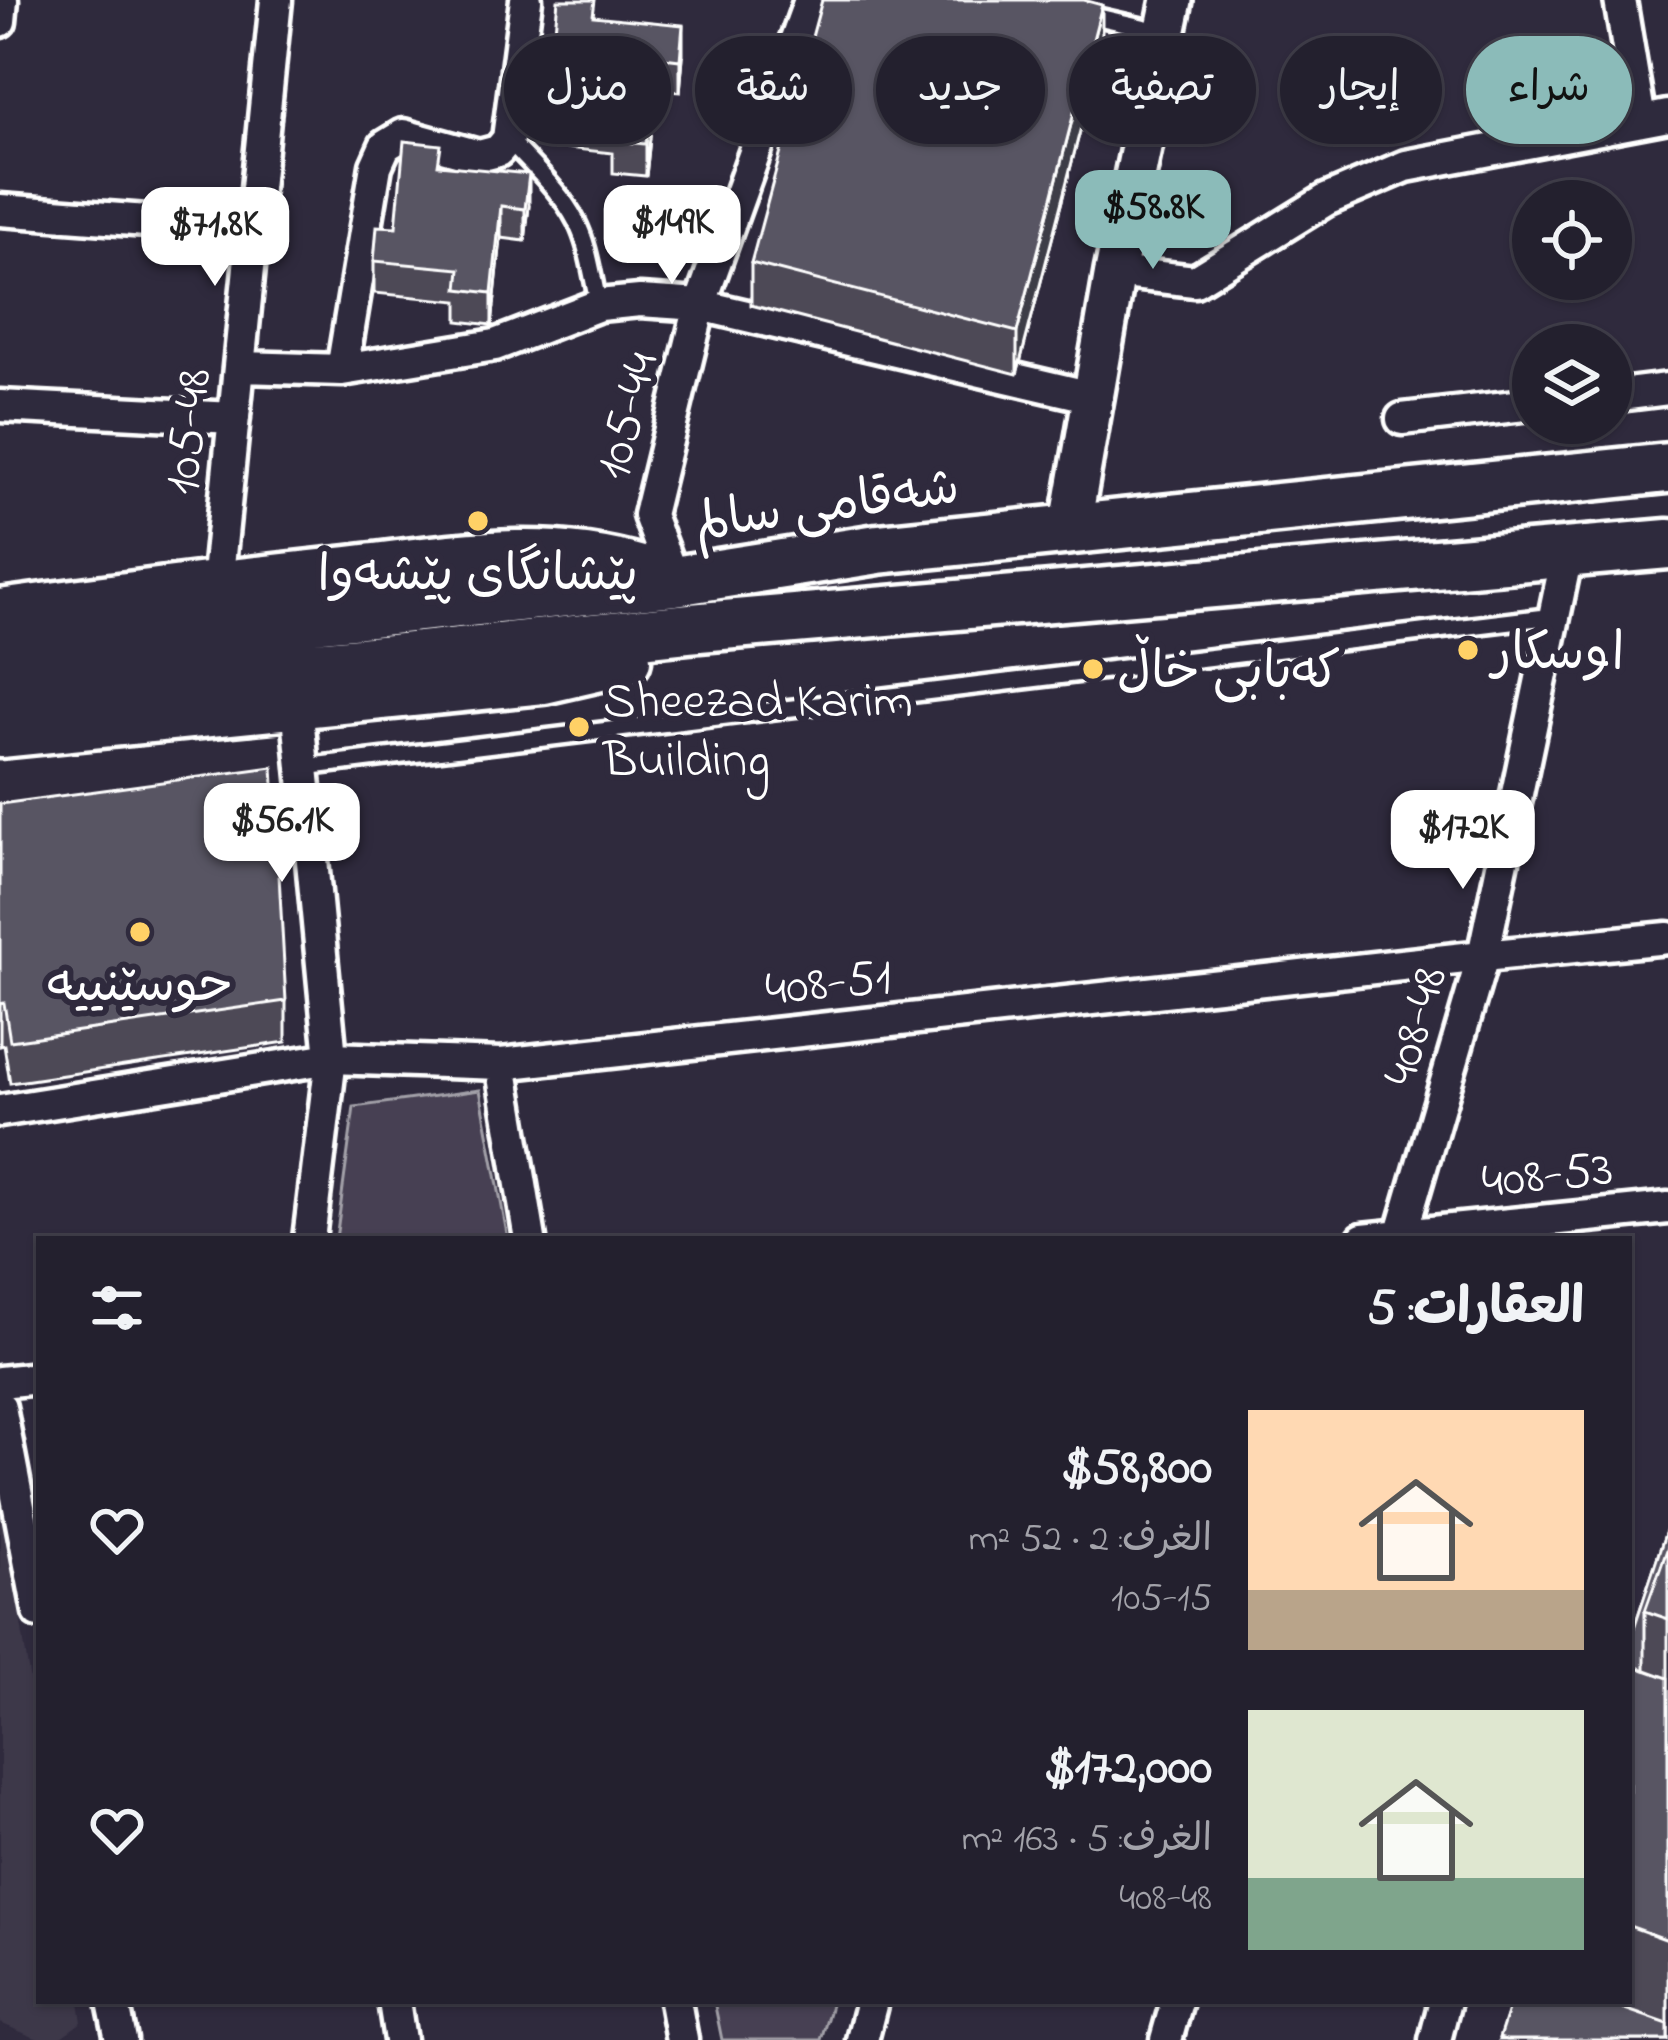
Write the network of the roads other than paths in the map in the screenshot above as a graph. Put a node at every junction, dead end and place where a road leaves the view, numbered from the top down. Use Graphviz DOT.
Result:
graph roads {
  1 [pos="2,0"];
  2 [pos="276,0"];
  3 [pos="526,0"];
  4 [pos="810,0"];
  5 [pos="1620,0"];
  6 [pos="1064,9"];
  7 [pos="1168,16"];
  8 [pos="0,21"];
  9 [pos="521,36"];
  10 [pos="1654,118"];
  11 [pos="504,144"];
  12 [pos="512,144"];
  13 [pos="0,210"];
  14 [pos="254,229"];
  15 [pos="1115,272"];
  16 [pos="599,305"];
  17 [pos="700,305"];
  18 [pos="241,367"];
  19 [pos="342,370"];
  20 [pos="1668,389"];
  21 [pos="1632,393"];
  22 [pos="1092,397"];
  23 [pos="0,406"];
  24 [pos="1512,406"];
  25 [pos="234,418"];
  26 [pos="1402,419"];
  27 [pos="1668,467"];
  28 [pos="1070,530"];
  29 [pos="1668,544"];
  30 [pos="1567,555"];
  31 [pos="674,581"];
  32 [pos="217,585"];
  33 [pos="0,614"];
  34 [pos="1554,616"];
  35 [pos="689,628"];
  36 [pos="393,635"];
  37 [pos="0,650"];
  38 [pos="0,694"];
  39 [pos="298,705"];
  40 [pos="0,733"];
  41 [pos="304,767"];
  42 [pos="1668,938"];
  43 [pos="1483,956"];
  44 [pos="331,1058"];
  45 [pos="501,1064"];
  46 [pos="0,1111"];
  47 [pos="1668,1208"];
  48 [pos="309,1236"];
  49 [pos="530,1236"];
  50 [pos="1401,1236"];
  51 [pos="1410,1236"];
  52 [pos="36,1378"];
  53 [pos="0,1382"];
  54 [pos="0,1407"];
  55 [pos="36,1596"];
  56 [pos="114,2004"];
  57 [pos="394,2004"];
  58 [pos="676,2004"];
  59 [pos="871,2004"];
  60 [pos="1176,2004"];
  61 [pos="1444,2004"];
  62 [pos="121,2040"];
  63 [pos="400,2040"];
  64 [pos="682,2040"];
  65 [pos="862,2040"];
  66 [pos="1166,2040"];
  67 [pos="1435,2040"];
  1 -- 8 [label="street"];
  2 -- 14 [label="street, 105-48"];
  3 -- 9 [label="street"];
  4 -- 17 [label="street, 105-44"];
  5 -- 10 [label="street"];
  6 -- 7 [label="lane"];
  7 -- 15 [label="street"];
  10 -- 15 [label="street"];
  11 -- 19 [label="street"];
  12 -- 16 [label="lane"];
  13 -- 14 [label="street"];
  14 -- 18 [label="street, 105-48"];
  15 -- 22 [label="street"];
  16 -- 17 [label="street"];
  16 -- 19 [label="street"];
  17 -- 22 [label="street"];
  17 -- 31 [label="street, 105-44"];
  18 -- 19 [label="street"];
  18 -- 25 [label="street, 105-48"];
  20 -- 21 [label="street"];
  22 -- 28 [label="street"];
  23 -- 25 [label="street"];
  24 -- 26 [label="street"];
  25 -- 32 [label="street, 105-48"];
  27 -- 28 [label="main road, شەقامی سالم"];
  28 -- 31 [label="main road, شەقامی سالم"];
  29 -- 30 [label="main road, شەقامی سالم"];
  30 -- 34 [label="street, 408-48"];
  30 -- 35 [label="main road, شەقامی سالم"];
  31 -- 32 [label="main road"];
  31 -- 36 [label="main road, شەقامی سالم"];
  32 -- 33 [label="main road"];
  34 -- 41 [label="lane"];
  34 -- 43 [label="street, 408-48"];
  35 -- 36 [label="main road, شەقامی سالم"];
  35 -- 39 [label="main road"];
  36 -- 37 [label="main road, شەقامی سالم"];
  36 -- 38 [label="main road, شەقامی سالم"];
  39 -- 40 [label="main road"];
  39 -- 41 [label="street"];
  41 -- 44 [label="street"];
  42 -- 43 [label="street, 408-51"];
  43 -- 45 [label="street, 408-51"];
  43 -- 50 [label="street, 408-48"];
  44 -- 45 [label="street, 408-51"];
  44 -- 46 [label="street, 408-51"];
  44 -- 48 [label="street"];
  45 -- 49 [label="street"];
  47 -- 51 [label="street, 408-53"];
  52 -- 53 [label="street"];
  54 -- 55 [label="street"];
  56 -- 62 [label="street"];
  57 -- 63 [label="street"];
  58 -- 64 [label="street"];
  59 -- 65 [label="street"];
  60 -- 66 [label="street"];
  61 -- 67 [label="street"];
}
